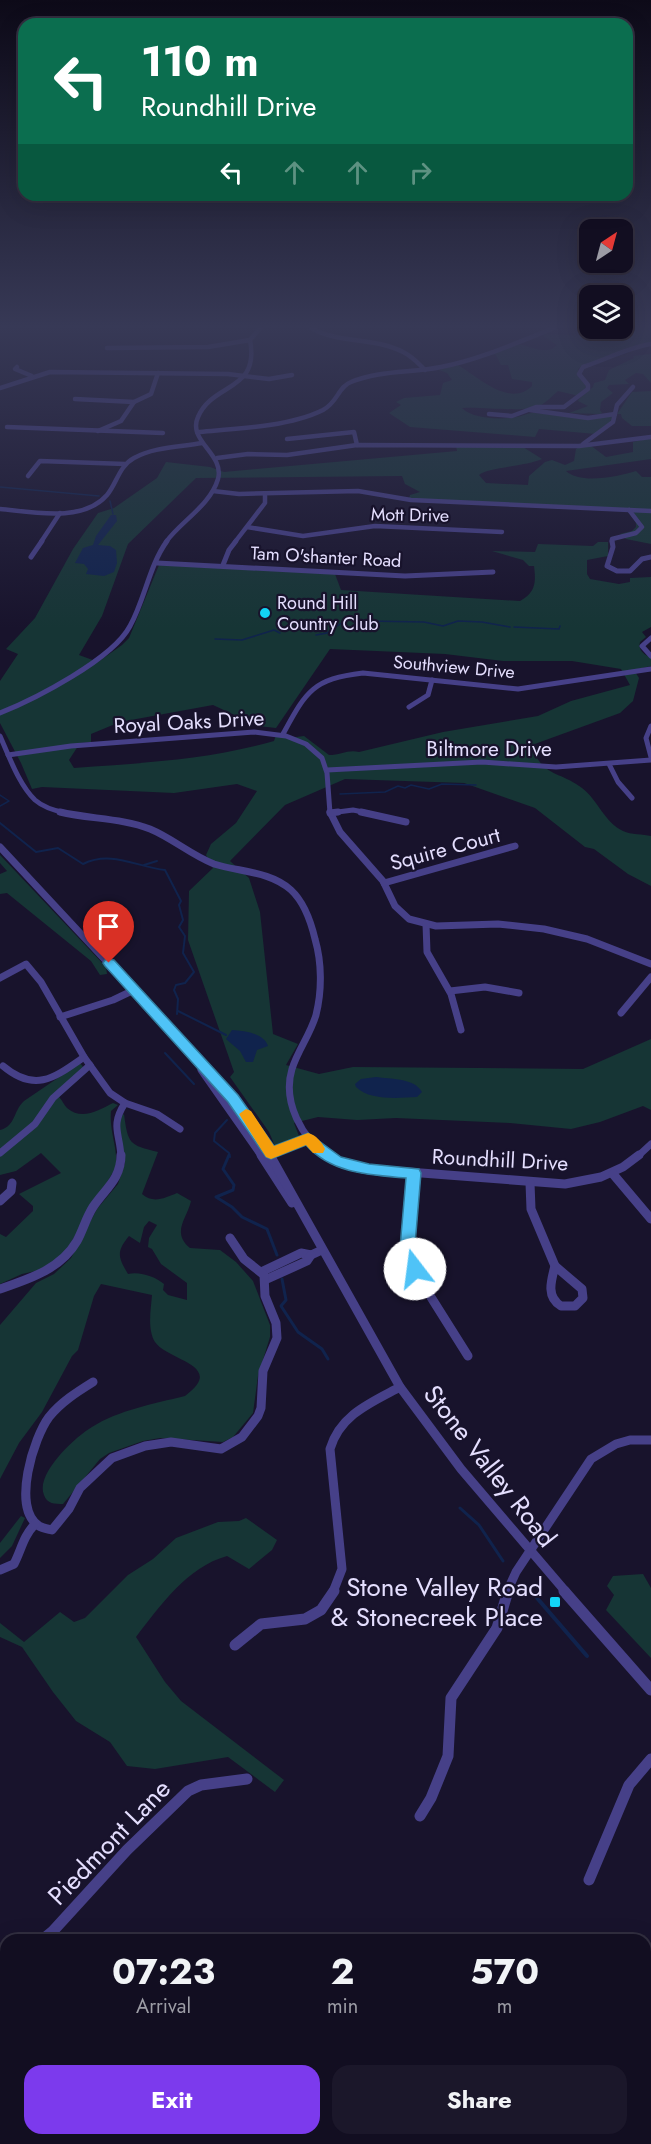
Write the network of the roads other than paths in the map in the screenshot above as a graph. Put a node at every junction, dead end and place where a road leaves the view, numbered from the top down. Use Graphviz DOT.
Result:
graph roads {
  1 [pos="31,428"];
  2 [pos="104,428"];
  3 [pos="197,428"];
  4 [pos="243,428"];
  5 [pos="606,428"];
  6 [pos="98,431"];
  7 [pos="197,432"];
  8 [pos="163,433"];
  9 [pos="651,437"];
  10 [pos="287,440"];
  11 [pos="202,443"];
  12 [pos="357,446"];
  13 [pos="579,446"];
  14 [pos="217,458"];
  15 [pos="125,464"];
  16 [pos="28,476"];
  17 [pos="213,491"];
  18 [pos="265,494"];
  19 [pos="0,509"];
  20 [pos="629,510"];
  21 [pos="651,511"];
  22 [pos="60,513"];
  23 [pos="247,527"];
  24 [pos="501,532"];
  25 [pos="31,557"];
  26 [pos="651,557"];
  27 [pos="157,562"];
  28 [pos="223,565"];
  29 [pos="493,572"];
  30 [pos="651,638"];
  31 [pos="651,656"];
  32 [pos="651,669"];
  33 [pos="432,680"];
  34 [pos="409,707"];
  35 [pos="0,713"];
  36 [pos="651,726"];
  37 [pos="282,734"];
  38 [pos="0,736"];
  39 [pos="8,755"];
  40 [pos="651,759"];
  41 [pos="609,764"];
  42 [pos="327,770"];
  43 [pos="632,798"];
  44 [pos="330,813"];
  45 [pos="406,822"];
  46 [pos="515,846"];
  47 [pos="0,847"];
  48 [pos="384,883"];
  49 [pos="426,924"];
  50 [pos="651,964"];
  51 [pos="651,976"];
  52 [pos="0,978"];
  53 [pos="134,990"];
  54 [pos="450,991"];
  55 [pos="519,993"];
  56 [pos="621,1013"];
  57 [pos="60,1017"];
  58 [pos="461,1030"];
  59 [pos="191,1053"];
  60 [pos="84,1057"];
  61 [pos="90,1065"];
  62 [pos="3,1066"];
  63 [pos="125,1102"];
  64 [pos="180,1129"];
  65 [pos="308,1138"];
  66 [pos="651,1144"];
  67 [pos="0,1153"];
  68 [pos="271,1153"];
  69 [pos="262,1156"];
  70 [pos="414,1173"];
  71 [pos="613,1174"];
  72 [pos="12,1183"];
  73 [pos="530,1183"];
  74 [pos="0,1201"];
  75 [pos="651,1219"];
  76 [pos="230,1238"];
  77 [pos="322,1250"];
  78 [pos="555,1266"];
  79 [pos="264,1276"];
  80 [pos="0,1289"];
  81 [pos="468,1356"];
  82 [pos="93,1382"];
  83 [pos="400,1387"];
  84 [pos="651,1440"];
  85 [pos="35,1524"];
  86 [pos="530,1552"];
  87 [pos="0,1570"];
  88 [pos="235,1645"];
  89 [pos="651,1690"];
  90 [pos="651,1760"];
  91 [pos="247,1779"];
  92 [pos="420,1816"];
  93 [pos="589,1880"];
  94 [pos="49,1934"];
  1 -- 6 [label="street"];
  2 -- 6 [label="street"];
  3 -- 7 [label="street"];
  4 -- 7 [label="street"];
  5 -- 13 [label="street"];
  6 -- 8 [label="street"];
  7 -- 11 [label="street"];
  9 -- 13 [label="street"];
  10 -- 12 [label="street"];
  11 -- 14 [label="street"];
  11 -- 15 [label="street"];
  12 -- 13 [label="street"];
  12 -- 14 [label="street"];
  14 -- 17 [label="street"];
  15 -- 16 [label="street"];
  15 -- 22 [label="street"];
  17 -- 18 [label="street"];
  17 -- 27 [label="street"];
  18 -- 20 [label="street"];
  18 -- 23 [label="street"];
  19 -- 22 [label="street"];
  20 -- 21 [label="street"];
  20 -- 26 [label="street"];
  22 -- 25 [label="street"];
  23 -- 24 [label="street, Mott Drive"];
  23 -- 28 [label="street"];
  27 -- 28 [label="street, Tam O'shanter Road"];
  27 -- 35 [label="street"];
  28 -- 29 [label="street, Tam O'shanter Road"];
  30 -- 31 [label="street"];
  32 -- 33 [label="street, Southview Drive"];
  33 -- 34 [label="street"];
  33 -- 37 [label="street, Southview Drive"];
  36 -- 40 [label="street"];
  37 -- 39 [label="street, Royal Oaks Drive"];
  37 -- 42 [label="street, Royal Oaks Drive"];
  38 -- 39 [label="street, Roundhill Drive"];
  39 -- 65 [label="street, Roundhill Drive"];
  40 -- 41 [label="street, Biltmore Drive"];
  41 -- 42 [label="street, Biltmore Drive"];
  41 -- 43 [label="street"];
  42 -- 44 [label="street"];
  44 -- 45 [label="street"];
  44 -- 48 [label="street"];
  46 -- 48 [label="street, Squire Court"];
  47 -- 53 [label="street, Stone Valley Road"];
  48 -- 49 [label="street"];
  49 -- 50 [label="street"];
  49 -- 54 [label="street"];
  51 -- 56 [label="street"];
  52 -- 57 [label="street"];
  53 -- 57 [label="street"];
  53 -- 59 [label="street, Stone Valley Road"];
  54 -- 55 [label="street"];
  54 -- 58 [label="street"];
  57 -- 60 [label="street"];
  59 -- 68 [label="street, Stone Valley Road"];
  59 -- 69 [label="street, Stone Valley Road"];
  60 -- 61 [label="street"];
  60 -- 62 [label="street"];
  61 -- 63 [label="street"];
  61 -- 67 [label="street"];
  63 -- 64 [label="street"];
  63 -- 80 [label="street"];
  65 -- 68 [label="street"];
  65 -- 70 [label="street, Roundhill Drive"];
  66 -- 71 [label="street, Roundhill Drive"];
  68 -- 69 [label="street"];
  68 -- 77 [label="street, Stone Valley Road"];
  69 -- 77 [label="street, Stone Valley Road"];
  70 -- 73 [label="street, Roundhill Drive"];
  70 -- 81 [label="street"];
  71 -- 73 [label="street, Roundhill Drive"];
  71 -- 75 [label="street"];
  72 -- 74 [label="street"];
  73 -- 78 [label="street"];
  76 -- 79 [label="street"];
  77 -- 79 [label="street"];
  77 -- 83 [label="street, Stone Valley Road"];
  78 -- 78 [label="street"];
  79 -- 85 [label="street"];
  82 -- 85 [label="street"];
  83 -- 86 [label="street, Stone Valley Road"];
  83 -- 88 [label="street"];
  84 -- 86 [label="street"];
  85 -- 87 [label="street"];
  86 -- 89 [label="street, Stone Valley Road"];
  86 -- 92 [label="street"];
  90 -- 93 [label="street"];
  91 -- 94 [label="street, Piedmont Lane"];
}
